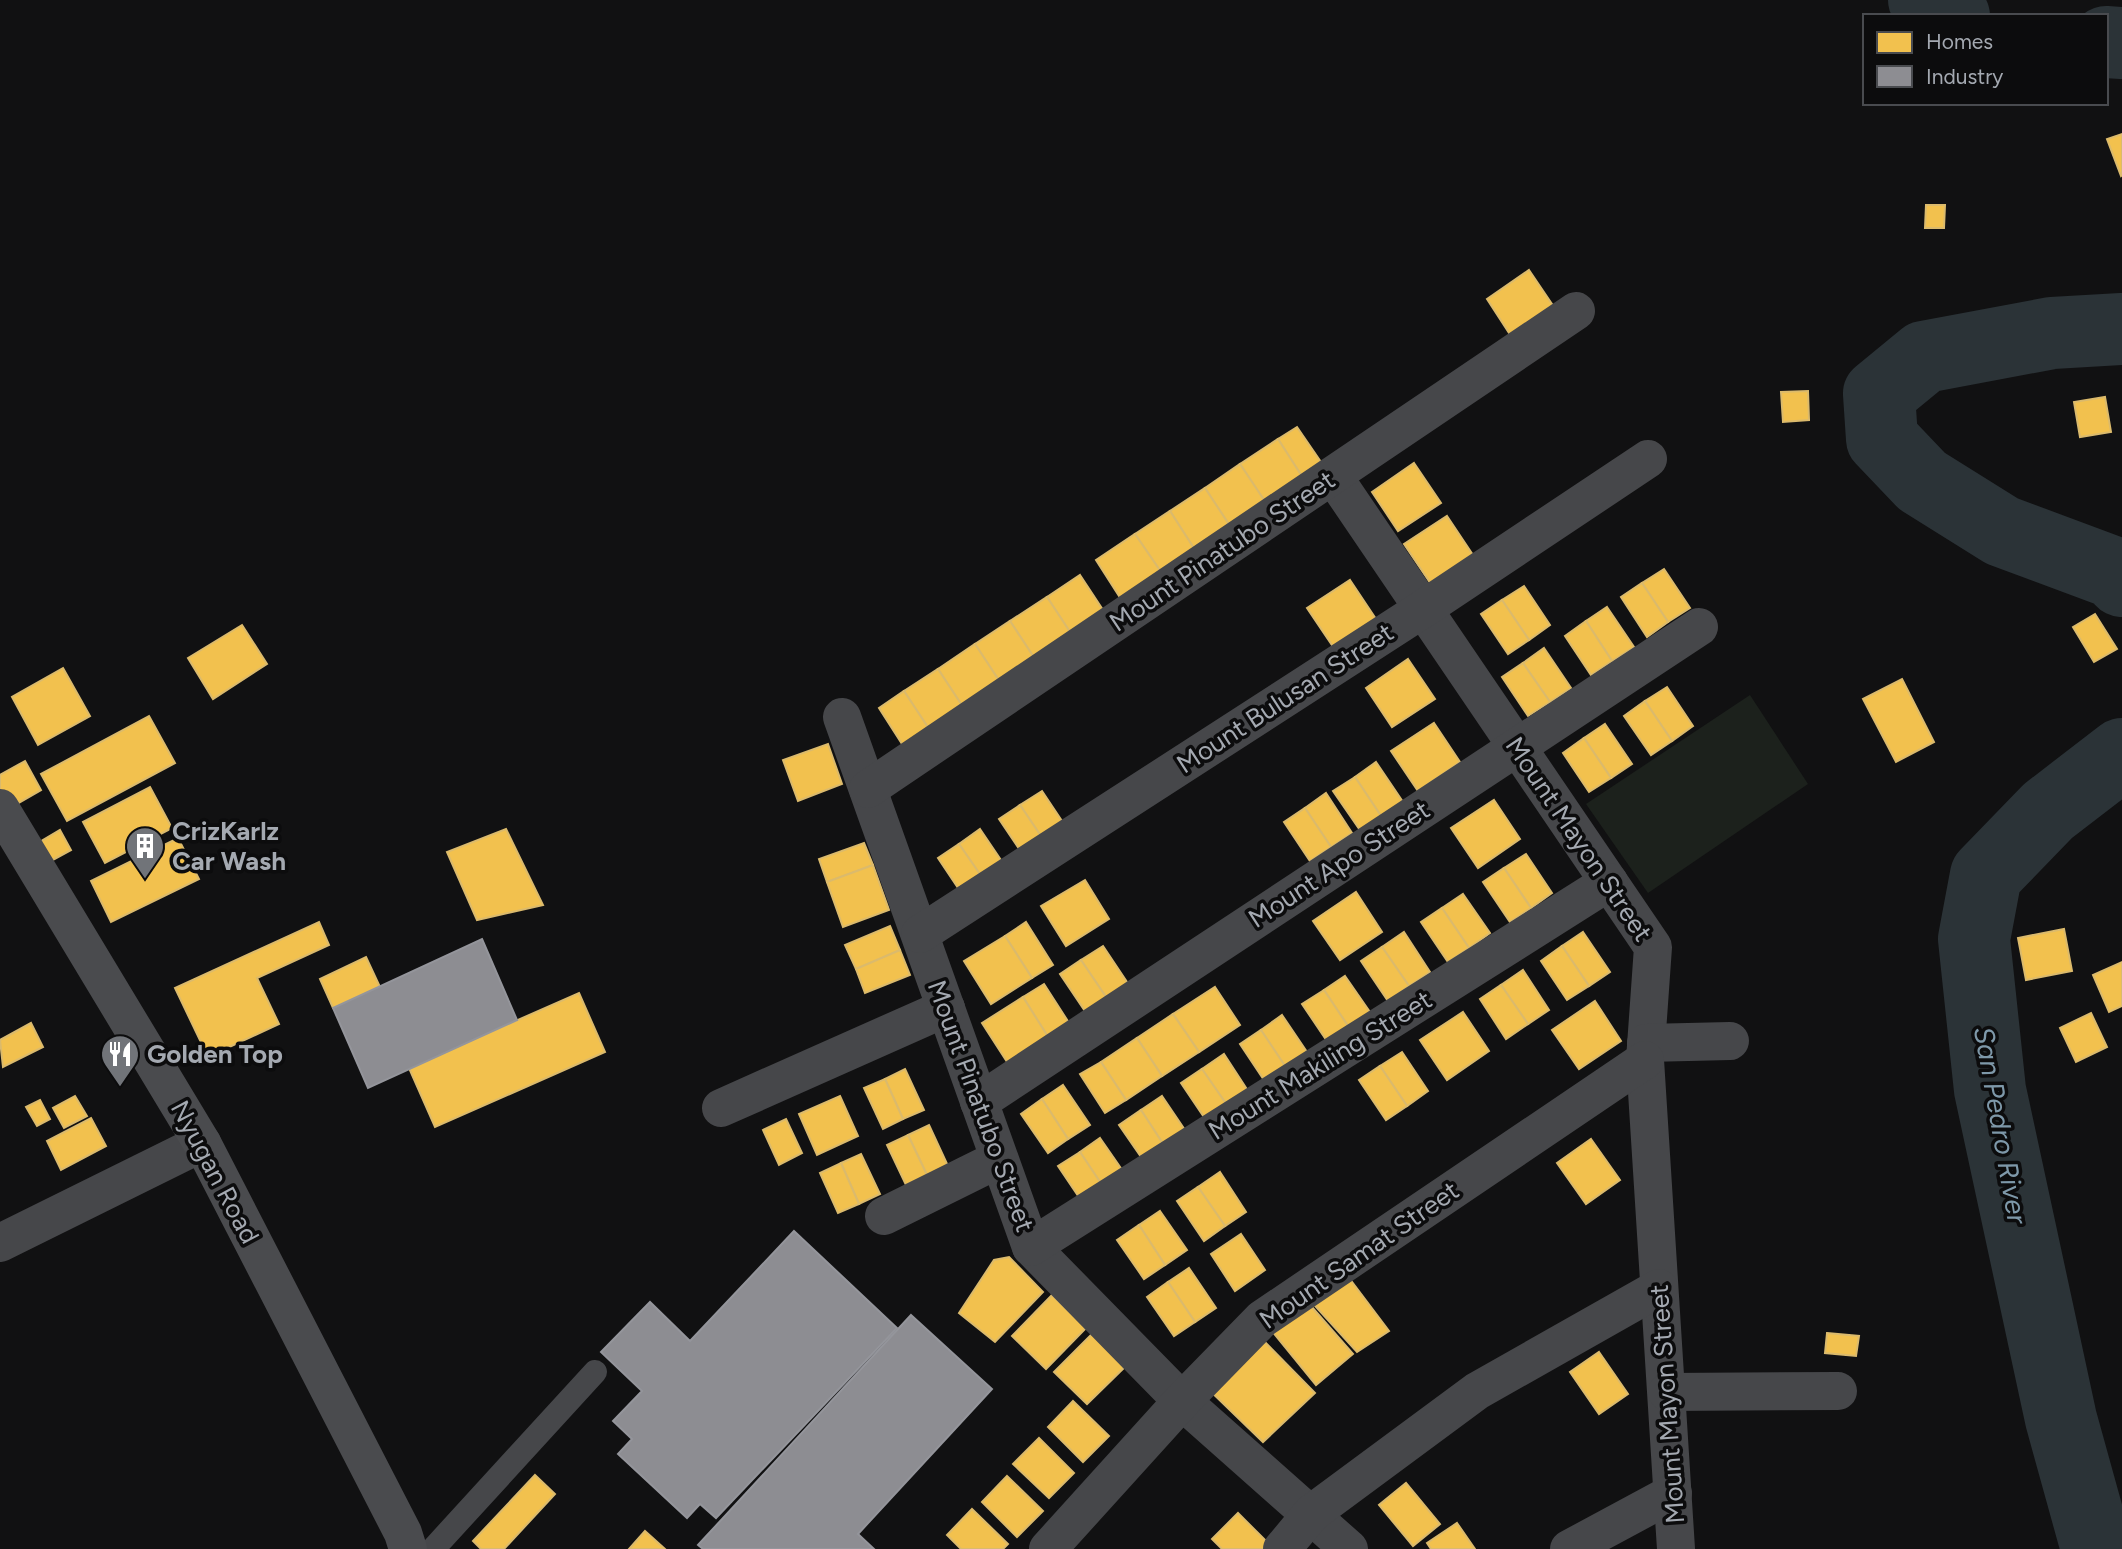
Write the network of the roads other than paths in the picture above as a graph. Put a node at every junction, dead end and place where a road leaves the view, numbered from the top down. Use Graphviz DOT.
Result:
graph roads {
  1 [pos="1576,311"];
  2 [pos="1648,459"];
  3 [pos="1333,476"];
  4 [pos="1423,609"];
  5 [pos="1699,627"];
  6 [pos="842,717"];
  7 [pos="1517,747"];
  8 [pos="868,789"];
  9 [pos="0,808"];
  10 [pos="1609,882"];
  11 [pos="920,934"];
  12 [pos="946,1008"];
  13 [pos="1730,1041"];
  14 [pos="1646,1051"];
  15 [pos="979,1102"];
  16 [pos="721,1108"];
  17 [pos="202,1143"];
  18 [pos="999,1158"];
  19 [pos="884,1216"];
  20 [pos="0,1243"];
  21 [pos="1031,1247"];
  22 [pos="1660,1289"];
  23 [pos="595,1372"];
  24 [pos="1838,1391"];
  25 [pos="1667,1392"];
  26 [pos="1182,1401"];
  27 [pos="1673,1493"];
  28 [pos="1312,1513"];
  29 [pos="408,1549"];
  30 [pos="433,1549"];
  31 [pos="1048,1549"];
  32 [pos="1282,1549"];
  33 [pos="1349,1549"];
  34 [pos="1569,1549"];
  35 [pos="1676,1549"];
  1 -- 3 [label="street, Mount Pinatubo Street"];
  2 -- 4 [label="street, Mount Bulusan Street"];
  3 -- 4 [label="street, Mount Mayon Street"];
  3 -- 8 [label="street, Mount Pinatubo Street"];
  4 -- 7 [label="street, Mount Mayon Street"];
  4 -- 11 [label="street, Mount Bulusan Street"];
  5 -- 7 [label="street, Mount Apo Street"];
  6 -- 8 [label="street, Mount Pinatubo Street"];
  7 -- 10 [label="street, Mount Mayon Street"];
  7 -- 15 [label="street, Mount Apo Street"];
  8 -- 11 [label="street, Mount Pinatubo Street"];
  9 -- 17 [label="main road, Nyugan Road"];
  10 -- 14 [label="street, Mount Mayon Street"];
  10 -- 21 [label="street, Mount Makiling Street"];
  11 -- 12 [label="street, Mount Pinatubo Street"];
  12 -- 15 [label="street, Mount Pinatubo Street"];
  12 -- 16 [label="street"];
  13 -- 14 [label="street"];
  14 -- 22 [label="street, Mount Mayon Street"];
  14 -- 26 [label="street, Mount Samat Street"];
  15 -- 18 [label="street, Mount Pinatubo Street"];
  17 -- 20 [label="street"];
  17 -- 29 [label="main road, Nyugan Road"];
  18 -- 19 [label="street"];
  18 -- 21 [label="street, Mount Pinatubo Street"];
  21 -- 26 [label="street, Mount Pinatubo Street"];
  22 -- 25 [label="street, Mount Mayon Street"];
  22 -- 28 [label="street"];
  23 -- 30 [label="lane"];
  24 -- 25 [label="street"];
  25 -- 27 [label="street, Mount Mayon Street"];
  26 -- 28 [label="street, Mount Pinatubo Street"];
  26 -- 31 [label="street, Mount Samat Street"];
  27 -- 34 [label="street"];
  27 -- 35 [label="street, Mount Mayon Street"];
  28 -- 32 [label="street"];
  28 -- 33 [label="street, Mount Pinatubo Street"];
}
